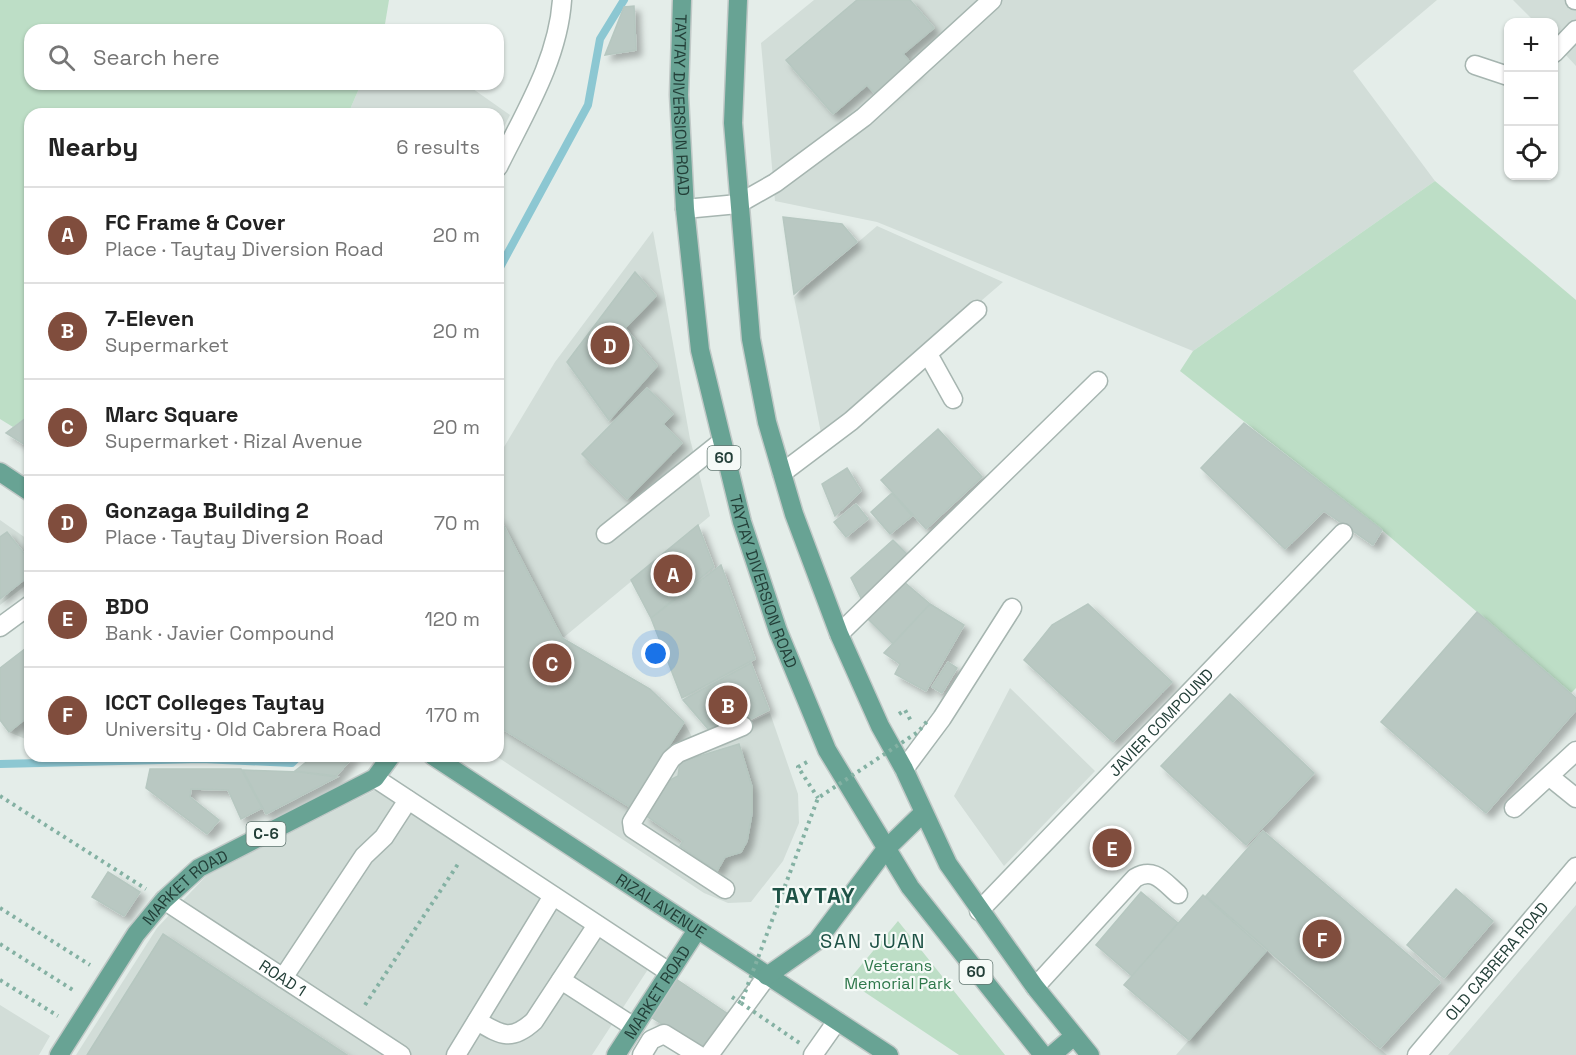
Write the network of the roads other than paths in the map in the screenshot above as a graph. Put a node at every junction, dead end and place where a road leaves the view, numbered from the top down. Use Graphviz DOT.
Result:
graph roads {
  1 [pos="562,0"];
  2 [pos="682,0"];
  3 [pos="738,0"];
  4 [pos="992,0"];
  5 [pos="1576,30"];
  6 [pos="1558,48"];
  7 [pos="1475,65"];
  8 [pos="1504,74"];
  9 [pos="504,155"];
  10 [pos="738,204"];
  11 [pos="685,209"];
  12 [pos="977,310"];
  13 [pos="928,354"];
  14 [pos="1098,381"];
  15 [pos="954,399"];
  16 [pos="720,443"];
  17 [pos="782,472"];
  18 [pos="3,478"];
  19 [pos="24,489"];
  20 [pos="1343,533"];
  21 [pos="606,534"];
  22 [pos="1012,608"];
  23 [pos="24,609"];
  24 [pos="0,627"];
  25 [pos="839,634"];
  26 [pos="743,726"];
  27 [pos="1576,751"];
  28 [pos="387,762"];
  29 [pos="442,762"];
  30 [pos="904,770"];
  31 [pos="1550,777"];
  32 [pos="375,778"];
  33 [pos="1576,798"];
  34 [pos="408,800"];
  35 [pos="1514,808"];
  36 [pos="922,813"];
  37 [pos="886,849"];
  38 [pos="1576,867"];
  39 [pos="725,889"];
  40 [pos="1178,894"];
  41 [pos="553,896"];
  42 [pos="164,900"];
  43 [pos="979,911"];
  44 [pos="597,925"];
  45 [pos="697,930"];
  46 [pos="669,972"];
  47 [pos="767,976"];
  48 [pos="283,978"];
  49 [pos="561,980"];
  50 [pos="1035,987"];
  51 [pos="477,1021"];
  52 [pos="837,1021"];
  53 [pos="634,1027"];
  54 [pos="1074,1036"];
  55 [pos="807,1049"];
  56 [pos="59,1055"];
  57 [pos="402,1055"];
  58 [pos="456,1055"];
  59 [pos="616,1055"];
  60 [pos="642,1055"];
  61 [pos="698,1055"];
  62 [pos="709,1055"];
  63 [pos="889,1055"];
  64 [pos="1043,1055"];
  65 [pos="1052,1055"];
  66 [pos="1090,1055"];
  67 [pos="1417,1055"];
  1 -- 9 [label="street"];
  2 -- 11 [label="main road, TAYTAY DIVERSION ROAD / 60"];
  3 -- 10 [label="main road, 60"];
  4 -- 10 [label="street"];
  5 -- 6 [label="street"];
  7 -- 8 [label="street"];
  10 -- 11 [label="street"];
  10 -- 17 [label="main road, 60"];
  11 -- 16 [label="main road, TAYTAY DIVERSION ROAD / 60"];
  12 -- 13 [label="street"];
  13 -- 15 [label="street"];
  13 -- 17 [label="street"];
  14 -- 25 [label="street"];
  16 -- 21 [label="street"];
  16 -- 37 [label="main road, TAYTAY DIVERSION ROAD / 60"];
  17 -- 25 [label="main road, 60"];
  18 -- 19 [label="main road"];
  20 -- 43 [label="street, JAVIER COMPOUND"];
  22 -- 30 [label="street"];
  23 -- 24 [label="street"];
  25 -- 30 [label="main road, 60"];
  26 -- 39 [label="street"];
  27 -- 31 [label="street"];
  28 -- 32 [label="main road, MARKET ROAD / C-6"];
  29 -- 45 [label="main road, RIZAL AVENUE"];
  30 -- 36 [label="main road, 60"];
  31 -- 33 [label="street"];
  31 -- 35 [label="street"];
  32 -- 34 [label="street"];
  32 -- 42 [label="main road, MARKET ROAD / C-6"];
  34 -- 41 [label="street"];
  34 -- 48 [label="street"];
  36 -- 37 [label="main road"];
  36 -- 43 [label="main road, 60"];
  37 -- 47 [label="main road"];
  37 -- 64 [label="main road, TAYTAY DIVERSION ROAD / 60"];
  38 -- 67 [label="street, OLD CABRERA ROAD"];
  40 -- 50 [label="street"];
  41 -- 44 [label="street"];
  41 -- 51 [label="street"];
  42 -- 48 [label="street, ROAD 1"];
  42 -- 56 [label="main road, MARKET ROAD / C-6"];
  43 -- 50 [label="main road, 60"];
  44 -- 46 [label="street"];
  44 -- 49 [label="street"];
  45 -- 46 [label="main road, MARKET ROAD"];
  45 -- 47 [label="main road, RIZAL AVENUE"];
  46 -- 53 [label="main road, MARKET ROAD"];
  47 -- 52 [label="main road, RIZAL AVENUE"];
  47 -- 62 [label="street"];
  48 -- 57 [label="street, ROAD 1"];
  49 -- 51 [label="street"];
  49 -- 53 [label="street"];
  50 -- 54 [label="main road, 60"];
  51 -- 58 [label="street"];
  52 -- 55 [label="street"];
  52 -- 63 [label="main road, RIZAL AVENUE"];
  53 -- 59 [label="main road, MARKET ROAD"];
  54 -- 65 [label="main road"];
  54 -- 66 [label="main road, 60"];
  60 -- 61 [label="street"];
}
